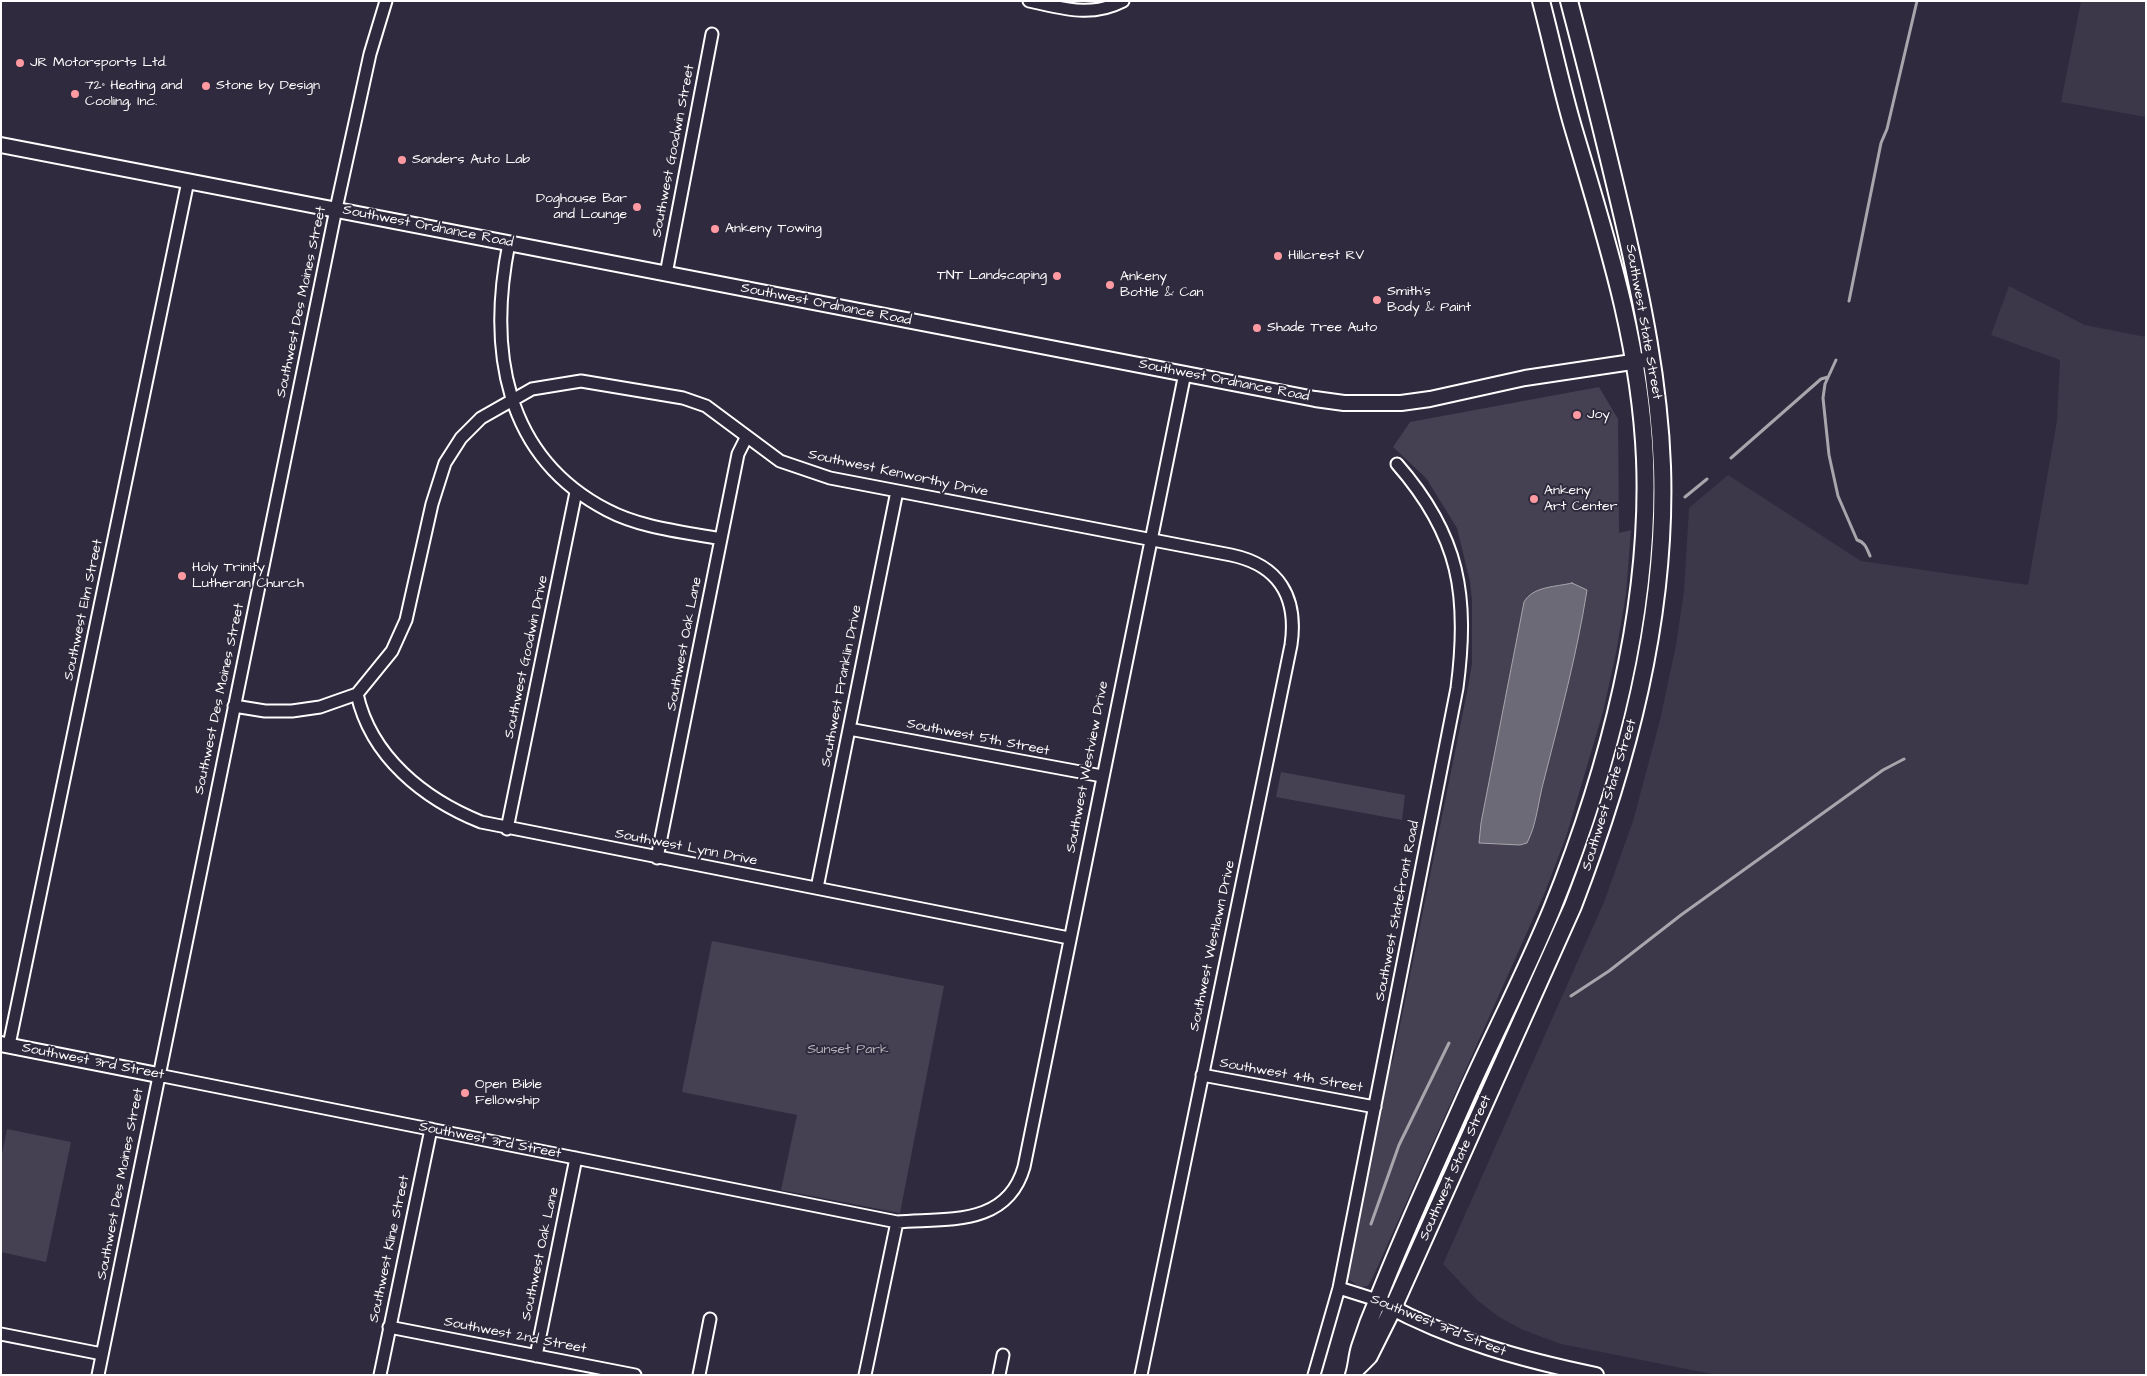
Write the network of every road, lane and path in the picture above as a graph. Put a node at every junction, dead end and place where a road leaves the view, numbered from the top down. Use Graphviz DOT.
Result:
graph roads {
  1 [pos="386,1"];
  2 [pos="1029,1"];
  3 [pos="1123,1"];
  4 [pos="1541,1"];
  5 [pos="1569,1"];
  6 [pos="1045,3"];
  7 [pos="712,34"];
  8 [pos="1,146"];
  9 [pos="188,181"];
  10 [pos="336,209"];
  11 [pos="509,243"];
  12 [pos="666,274"];
  13 [pos="1652,359"];
  14 [pos="1635,362"];
  15 [pos="1184,373"];
  16 [pos="513,398"];
  17 [pos="746,438"];
  18 [pos="1397,464"];
  19 [pos="897,491"];
  20 [pos="576,492"];
  21 [pos="721,539"];
  22 [pos="1150,539"];
  23 [pos="1231,555"];
  24 [pos="357,694"];
  25 [pos="234,706"];
  26 [pos="849,729"];
  27 [pos="1102,776"];
  28 [pos="506,829"];
  29 [pos="657,858"];
  30 [pos="817,888"];
  31 [pos="1069,938"];
  32 [pos="5,1045"];
  33 [pos="158,1075"];
  34 [pos="1202,1075"];
  35 [pos="1375,1107"];
  36 [pos="430,1129"];
  37 [pos="576,1158"];
  38 [pos="980,1215"];
  39 [pos="897,1222"];
  40 [pos="1339,1288"];
  41 [pos="1377,1300"];
  42 [pos="1393,1308"];
  43 [pos="710,1319"];
  44 [pos="390,1327"];
  45 [pos="1,1334"];
  46 [pos="102,1354"];
  47 [pos="1003,1355"];
  48 [pos="536,1356"];
  49 [pos="1560,1371"];
  50 [pos="1355,1372"];
  51 [pos="98,1375"];
  52 [pos="380,1375"];
  53 [pos="635,1375"];
  54 [pos="699,1375"];
  55 [pos="865,1375"];
  56 [pos="999,1375"];
  57 [pos="1141,1375"];
  58 [pos="1314,1375"];
  59 [pos="1596,1375"];
  1 -- 10 [label="street, Southwest Des Moines Street"];
  2 -- 6 [label="street"];
  3 -- 6 [label="street"];
  4 -- 14 [label="main road, Southwest State Street"];
  5 -- 13 [label="main road, Southwest State Street"];
  7 -- 12 [label="street, Southwest Goodwin Street"];
  8 -- 9 [label="street, Southwest Ordnance Road"];
  9 -- 10 [label="street, Southwest Ordnance Road"];
  9 -- 32 [label="street, Southwest Elm Street"];
  10 -- 11 [label="street, Southwest Ordnance Road"];
  10 -- 25 [label="street, Southwest Des Moines Street"];
  11 -- 12 [label="street, Southwest Ordnance Road"];
  11 -- 16 [label="street"];
  12 -- 15 [label="street, Southwest Ordnance Road"];
  13 -- 14 [label="street, Southwest Ordnance Road"];
  13 -- 42 [label="main road, Southwest State Street"];
  14 -- 15 [label="street, Southwest Ordnance Road"];
  14 -- 41 [label="main road, Southwest State Street"];
  15 -- 22 [label="street, Southwest Westview Drive"];
  16 -- 17 [label="street, Southwest Kenworthy Drive"];
  16 -- 20 [label="street"];
  16 -- 24 [label="street, Southwest Kenworthy Drive"];
  17 -- 19 [label="street, Southwest Kenworthy Drive"];
  17 -- 21 [label="street, Southwest Oak Lane"];
  18 -- 35 [label="street, Southwest Statefront Road"];
  19 -- 22 [label="street, Southwest Kenworthy Drive"];
  19 -- 26 [label="street, Southwest Franklin Drive"];
  20 -- 21 [label="street"];
  20 -- 28 [label="street, Southwest Goodwin Drive"];
  21 -- 29 [label="street, Southwest Oak Lane"];
  22 -- 23 [label="street, Southwest Kenworthy Drive"];
  22 -- 27 [label="street, Southwest Westview Drive"];
  23 -- 34 [label="street, Southwest Westlawn Drive"];
  24 -- 25 [label="street"];
  24 -- 28 [label="street, Southwest Lynn Drive"];
  25 -- 33 [label="street, Southwest Des Moines Street"];
  26 -- 27 [label="street, Southwest 5th Street"];
  26 -- 30 [label="street, Southwest Franklin Drive"];
  27 -- 31 [label="street, Southwest Westview Drive"];
  28 -- 29 [label="street, Southwest Lynn Drive"];
  29 -- 30 [label="street, Southwest Lynn Drive"];
  30 -- 31 [label="street, Southwest Lynn Drive"];
  31 -- 38 [label="street, Southwest Westview Drive"];
  32 -- 33 [label="street, Southwest 3rd Street"];
  33 -- 36 [label="street, Southwest 3rd Street"];
  33 -- 46 [label="street, Southwest Des Moines Street"];
  34 -- 35 [label="street, Southwest 4th Street"];
  34 -- 57 [label="street, Southwest Westlawn Drive"];
  35 -- 40 [label="street, Southwest Statefront Road"];
  36 -- 37 [label="street, Southwest 3rd Street"];
  36 -- 44 [label="street, Southwest Kline Street"];
  37 -- 39 [label="street, Southwest 3rd Street"];
  37 -- 48 [label="street, Southwest Oak Lane"];
  38 -- 39 [label="street, Southwest 3rd Street"];
  39 -- 55 [label="street"];
  40 -- 41 [label="street, Southwest 3rd Street"];
  40 -- 58 [label="street, Southwest Statefront Road"];
  41 -- 42 [label="street, Southwest 3rd Street"];
  41 -- 50 [label="main road, Southwest State Street"];
  42 -- 49 [label="street, Southwest 3rd Street"];
  42 -- 50 [label="main road, Southwest State Street"];
  43 -- 54 [label="street"];
  44 -- 48 [label="street, Southwest 2nd Street"];
  44 -- 52 [label="street, Southwest Kline Street"];
  45 -- 46 [label="street"];
  46 -- 51 [label="street, Southwest Des Moines Street"];
  47 -- 56 [label="street"];
  48 -- 53 [label="street, Southwest 2nd Street"];
  49 -- 59 [label="street, Southwest 3rd Street"];
}
